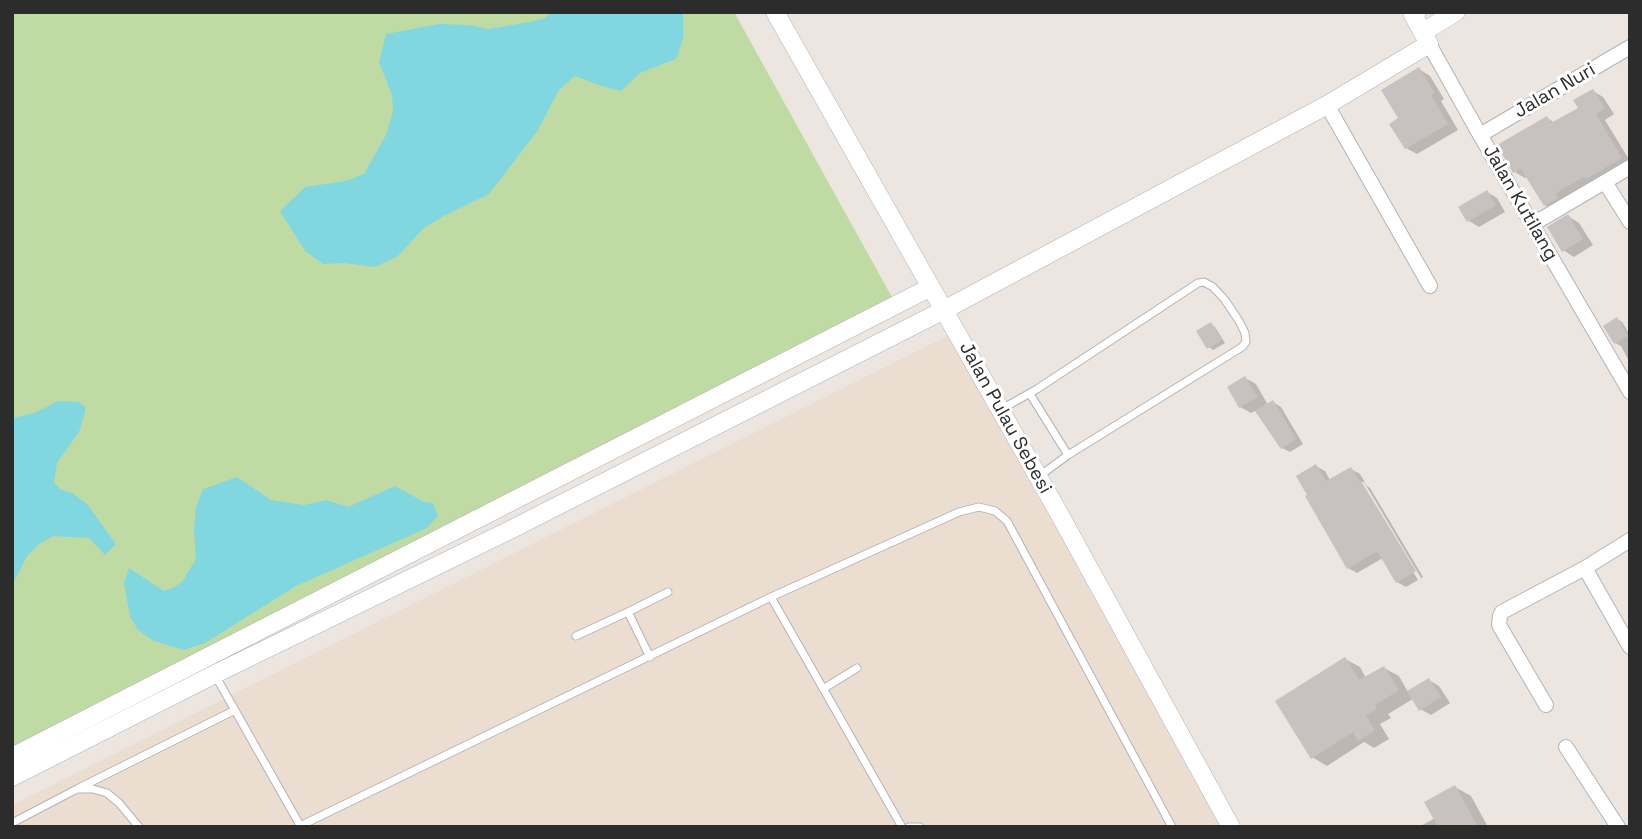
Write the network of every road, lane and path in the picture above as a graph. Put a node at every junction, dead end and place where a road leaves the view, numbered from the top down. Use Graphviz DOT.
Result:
graph roads {
  1 [pos="775,12"];
  2 [pos="1456,12"];
  3 [pos="1414,13"];
  4 [pos="1426,38"];
  5 [pos="1630,47"];
  6 [pos="1327,105"];
  7 [pos="1480,135"];
  8 [pos="1630,167"];
  9 [pos="1605,182"];
  10 [pos="1630,222"];
  11 [pos="1533,224"];
  12 [pos="1430,286"];
  13 [pos="931,287"];
  14 [pos="944,310"];
  15 [pos="1630,392"];
  16 [pos="1030,394"];
  17 [pos="1000,411"];
  18 [pos="1068,456"];
  19 [pos="1038,477"];
  20 [pos="1630,540"];
  21 [pos="1584,568"];
  22 [pos="668,592"];
  23 [pos="771,597"];
  24 [pos="628,612"];
  25 [pos="576,636"];
  26 [pos="1630,647"];
  27 [pos="650,657"];
  28 [pos="857,668"];
  29 [pos="215,674"];
  30 [pos="823,689"];
  31 [pos="1546,705"];
  32 [pos="235,710"];
  33 [pos="1566,747"];
  34 [pos="12,757"];
  35 [pos="12,777"];
  36 [pos="77,789"];
  37 [pos="12,823"];
  38 [pos="300,826"];
  39 [pos="139,827"];
  40 [pos="902,827"];
  41 [pos="909,827"];
  42 [pos="920,827"];
  43 [pos="1172,827"];
  44 [pos="1231,827"];
  45 [pos="1618,827"];
  1 -- 13 [label="street, Jalan Pulau Sebesi"];
  2 -- 4 [label="street"];
  3 -- 4 [label="street, Jalan Kutilang"];
  4 -- 6 [label="street"];
  4 -- 7 [label="street, Jalan Kutilang"];
  5 -- 7 [label="street, Jalan Nuri"];
  6 -- 12 [label="street"];
  6 -- 14 [label="street"];
  7 -- 11 [label="street, Jalan Kutilang"];
  8 -- 9 [label="street"];
  9 -- 10 [label="street"];
  9 -- 11 [label="street"];
  11 -- 15 [label="street, Jalan Kutilang"];
  13 -- 14 [label="street, Jalan Pulau Sebesi"];
  13 -- 34 [label="street"];
  14 -- 17 [label="street, Jalan Pulau Sebesi"];
  14 -- 29 [label="street"];
  16 -- 17 [label="lane"];
  16 -- 18 [label="lane"];
  16 -- 18 [label="lane"];
  17 -- 19 [label="street, Jalan Pulau Sebesi"];
  18 -- 19 [label="lane"];
  19 -- 44 [label="street, Jalan Pulau Sebesi"];
  20 -- 21 [label="street"];
  21 -- 26 [label="street"];
  21 -- 31 [label="street"];
  22 -- 24 [label="lane"];
  23 -- 27 [label="lane"];
  23 -- 30 [label="lane"];
  23 -- 43 [label="lane"];
  24 -- 25 [label="lane"];
  24 -- 27 [label="lane"];
  27 -- 38 [label="lane"];
  28 -- 30 [label="lane"];
  29 -- 32 [label="lane"];
  29 -- 35 [label="street"];
  30 -- 40 [label="lane"];
  32 -- 36 [label="lane"];
  32 -- 38 [label="lane"];
  33 -- 45 [label="street"];
  36 -- 37 [label="lane"];
  36 -- 39 [label="lane"];
  41 -- 42 [label="lane"];
}
